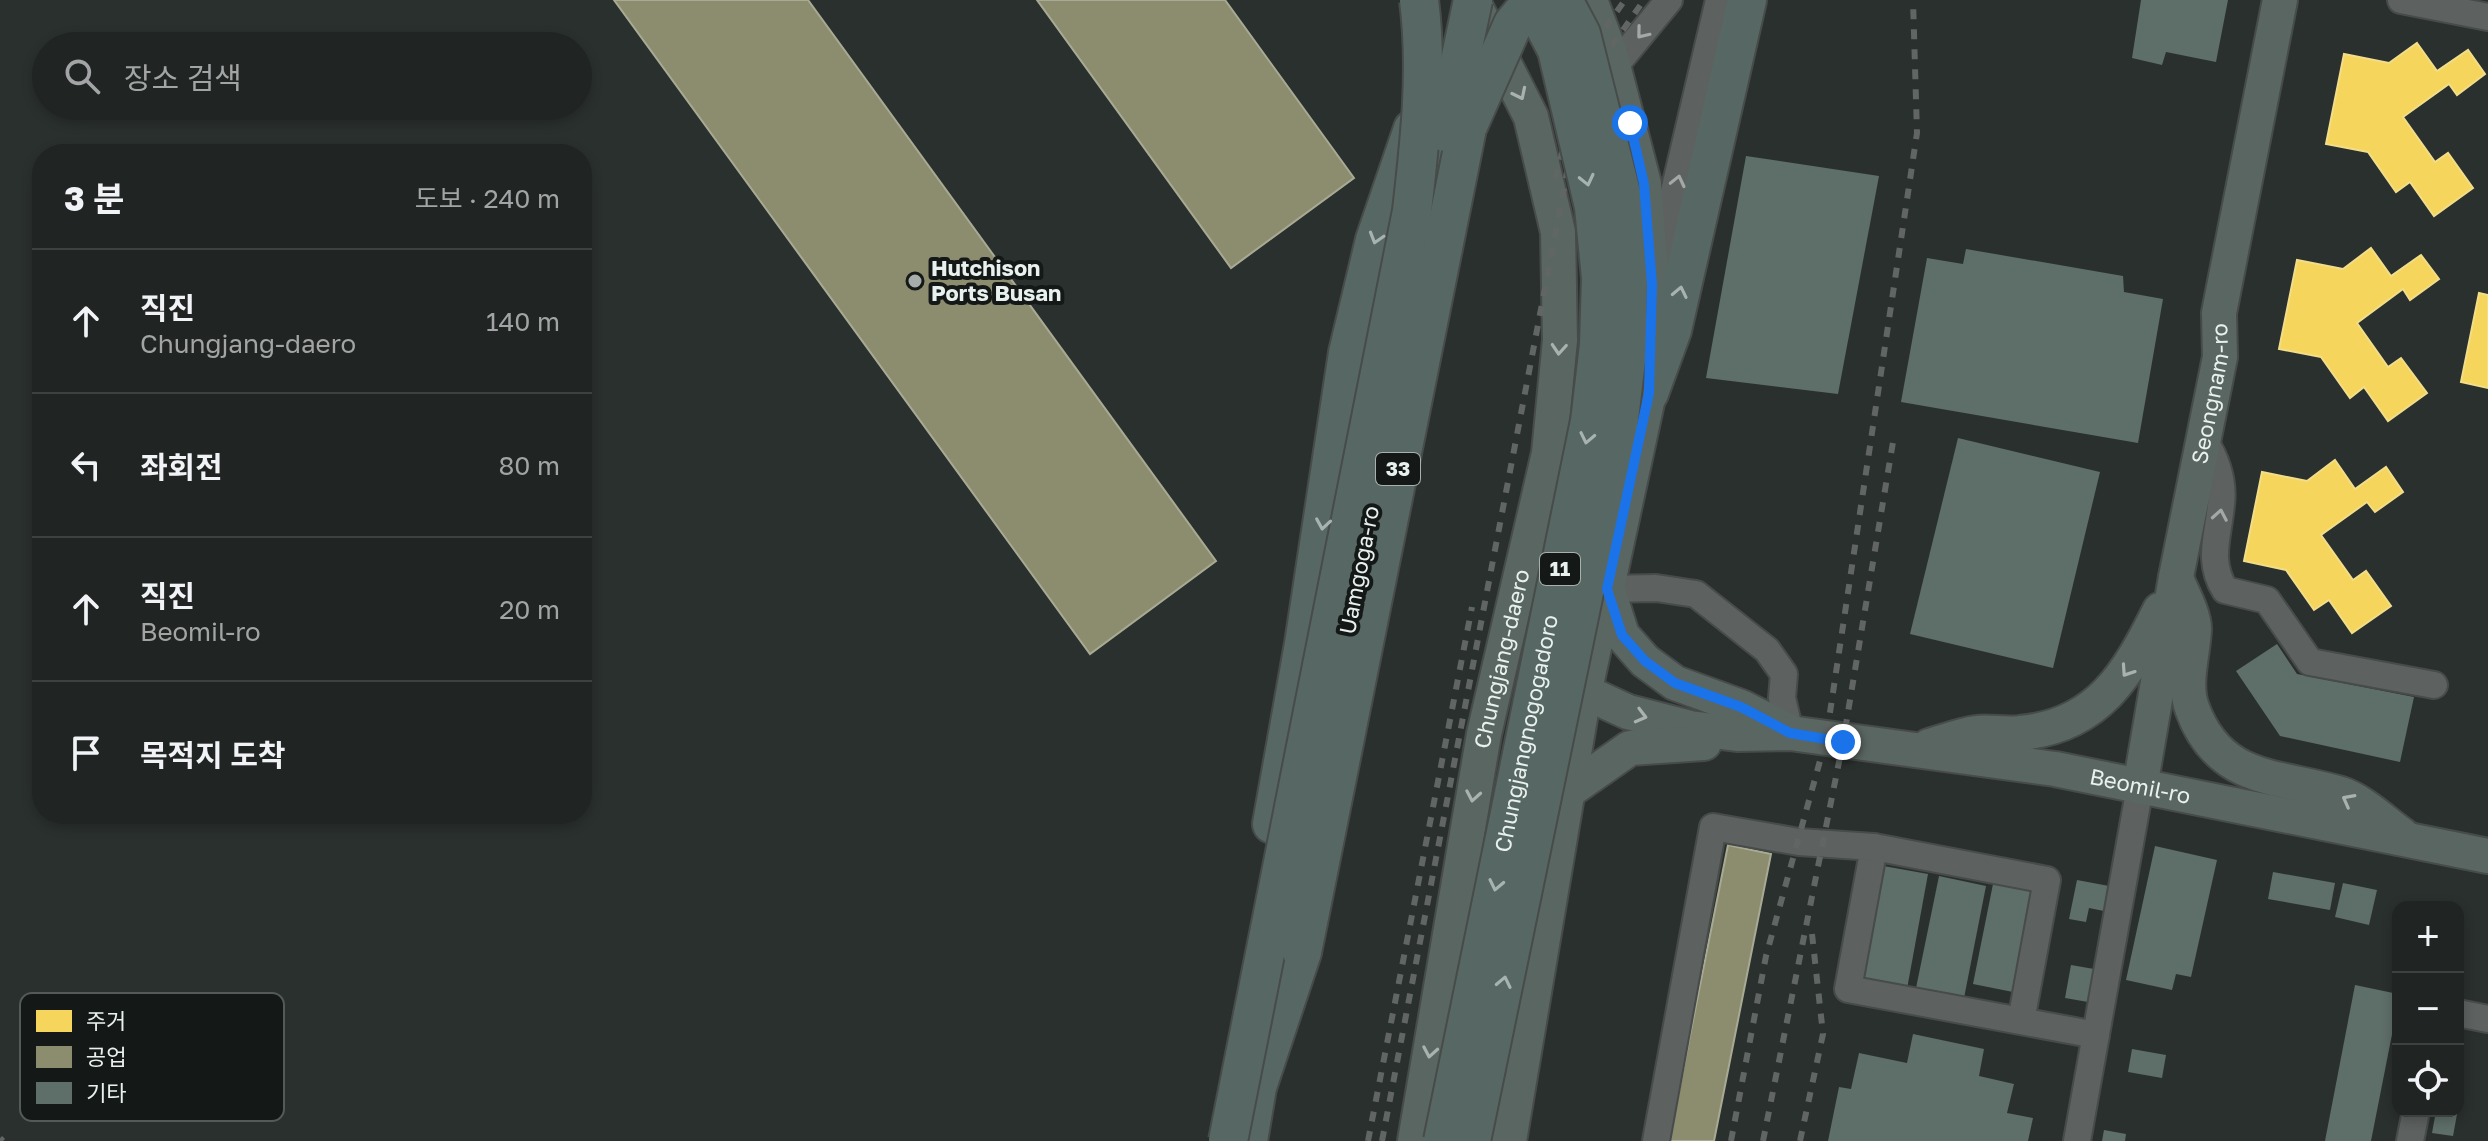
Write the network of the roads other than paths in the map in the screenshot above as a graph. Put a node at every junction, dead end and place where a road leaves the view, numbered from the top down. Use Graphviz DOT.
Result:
graph roads {
  1 [pos="1419,0"];
  2 [pos="1472,0"];
  3 [pos="1532,0"];
  4 [pos="1563,0"];
  5 [pos="1590,0"];
  6 [pos="1669,0"];
  7 [pos="2280,0"];
  8 [pos="2401,0"];
  9 [pos="1734,11"];
  10 [pos="2484,11"];
  11 [pos="1614,67"];
  12 [pos="1652,284"];
  13 [pos="1649,393"];
  14 [pos="2204,440"];
  15 [pos="2176,577"];
  16 [pos="1607,589"];
  17 [pos="2225,590"];
  18 [pos="2194,626"];
  19 [pos="1511,627"];
  20 [pos="2434,685"];
  21 [pos="1584,694"];
  22 [pos="1790,733"];
  23 [pos="1484,734"];
  24 [pos="1737,734"];
  25 [pos="1576,743"];
  26 [pos="1916,750"];
  27 [pos="2140,787"];
  28 [pos="1567,792"];
  29 [pos="2413,842"];
  30 [pos="1874,847"];
  31 [pos="2488,856"];
  32 [pos="2464,1014"];
  33 [pos="2488,1019"];
  34 [pos="2021,1021"];
  35 [pos="2096,1035"];
  36 [pos="1249,1084"];
  37 [pos="2415,1117"];
  38 [pos="1228,1141"];
  39 [pos="1248,1141"];
  40 [pos="1415,1141"];
  41 [pos="1443,1141"];
  42 [pos="1471,1141"];
  43 [pos="1509,1141"];
  44 [pos="1656,1141"];
  45 [pos="2077,1141"];
  46 [pos="2410,1141"];
  1 -- 36 [label="highway, Uamgoga-ro, bridge"];
  1 -- 36 [label="highway, one-way, bridge"];
  2 -- 19 [label="main road, Chungjang-daero, one-way"];
  2 -- 36 [label="highway, Uamgoga-ro, bridge"];
  3 -- 36 [label="highway, 33, bridge"];
  3 -- 41 [label="highway, Chungjangnogogadoro / 11, one-way, bridge"];
  42 -- 4 [label="highway, Chungjangnogogadoro / 11, one-way, bridge"];
  5 -- 11 [label="main road"];
  6 -- 11 [label="street, one-way"];
  7 -- 14 [label="main road, Seongnam-ro"];
  8 -- 10 [label="street"];
  12 -- 9 [label="street, one-way"];
  13 -- 9 [label="highway, one-way"];
  11 -- 12 [label="main road"];
  12 -- 13 [label="main road"];
  13 -- 16 [label="main road"];
  14 -- 15 [label="main road, Seongnam-ro"];
  17 -- 14 [label="street, one-way"];
  15 -- 18 [label="main road"];
  15 -- 26 [label="main road, one-way"];
  15 -- 27 [label="main road, Seongnam-ro"];
  16 -- 21 [label="main road"];
  16 -- 22 [label="main road"];
  16 -- 22 [label="street"];
  17 -- 18 [label="street"];
  17 -- 20 [label="street"];
  29 -- 18 [label="main road, one-way"];
  19 -- 21 [label="main road"];
  19 -- 23 [label="main road, Chungjang-daero"];
  21 -- 24 [label="main road, one-way"];
  21 -- 25 [label="main road"];
  22 -- 24 [label="main road"];
  22 -- 26 [label="main road, Beomil-ro"];
  23 -- 25 [label="main road"];
  23 -- 40 [label="main road, Chungjang-daero, one-way"];
  24 -- 28 [label="main road"];
  25 -- 28 [label="main road"];
  26 -- 27 [label="main road, Beomil-ro"];
  27 -- 29 [label="main road, Beomil-ro"];
  27 -- 35 [label="street"];
  28 -- 43 [label="main road"];
  29 -- 31 [label="main road, Beomil-ro"];
  30 -- 34 [label="street"];
  30 -- 34 [label="street"];
  30 -- 44 [label="street"];
  32 -- 33 [label="street"];
  34 -- 35 [label="street"];
  35 -- 45 [label="street"];
  36 -- 38 [label="highway, Uamgoga-ro, bridge"];
  36 -- 39 [label="highway, Uamgoga-ro"];
  37 -- 46 [label="street"];
}
